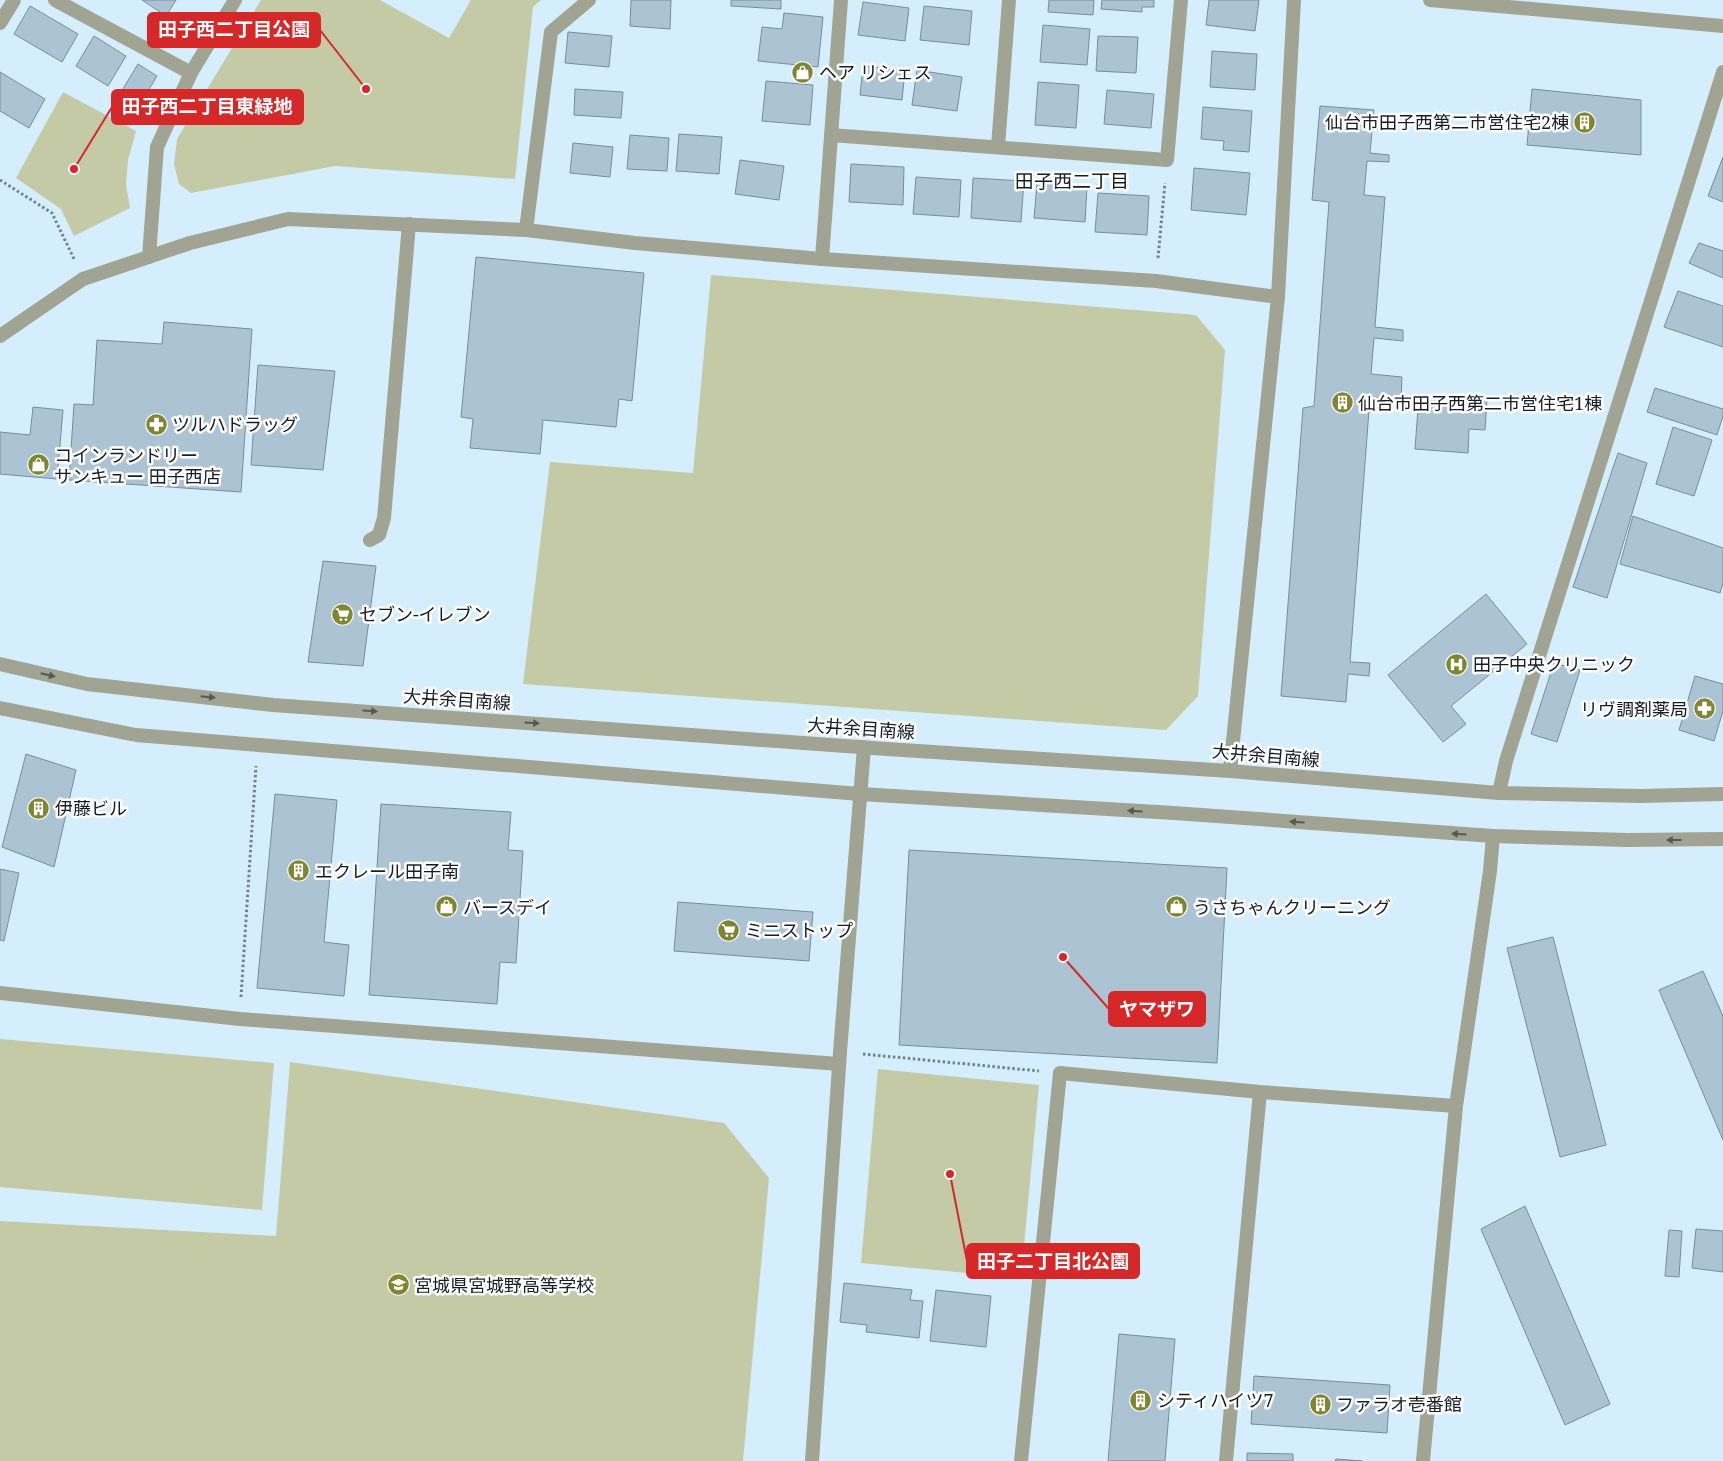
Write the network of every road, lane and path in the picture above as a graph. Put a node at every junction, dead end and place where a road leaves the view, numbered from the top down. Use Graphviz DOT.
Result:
graph roads {
  1 [pos="14,0"];
  2 [pos="54,0"];
  3 [pos="235,0"];
  4 [pos="589,0"];
  5 [pos="841,0"];
  6 [pos="1009,0"];
  7 [pos="1181,0"];
  8 [pos="1294,0"];
  9 [pos="1430,0"];
  10 [pos="0,23"];
  11 [pos="1723,26"];
  12 [pos="1723,72"];
  13 [pos="191,73"];
  14 [pos="832,135"];
  15 [pos="998,147"];
  16 [pos="1167,160"];
  17 [pos="0,180"];
  18 [pos="409,224"];
  19 [pos="526,230"];
  20 [pos="149,257"];
  21 [pos="822,259"];
  22 [pos="83,279"];
  23 [pos="1156,281"];
  24 [pos="1278,298"];
  25 [pos="0,336"];
  26 [pos="370,540"];
  27 [pos="0,664"];
  28 [pos="0,708"];
  29 [pos="258,745"];
  30 [pos="864,748"];
  31 [pos="1230,770"];
  32 [pos="1499,793"];
  33 [pos="860,794"];
  34 [pos="1723,794"];
  35 [pos="1493,836"];
  36 [pos="1723,839"];
  37 [pos="0,993"];
  38 [pos="240,1019"];
  39 [pos="840,1058"];
  40 [pos="1060,1073"];
  41 [pos="1260,1092"];
  42 [pos="1456,1106"];
  43 [pos="812,1461"];
  44 [pos="1021,1461"];
  45 [pos="1226,1461"];
  46 [pos="1423,1461"];
  1 -- 10 [label="street"];
  2 -- 13 [label="street"];
  3 -- 13 [label="street"];
  4 -- 19 [label="street"];
  5 -- 14 [label="street"];
  6 -- 15 [label="street"];
  7 -- 16 [label="street"];
  8 -- 24 [label="street"];
  9 -- 11 [label="street"];
  12 -- 32 [label="street"];
  13 -- 20 [label="street"];
  14 -- 15 [label="street"];
  14 -- 21 [label="street"];
  15 -- 16 [label="street"];
  16 -- 23 [label="path"];
  17 -- 22 [label="path"];
  18 -- 19 [label="street"];
  18 -- 20 [label="street"];
  18 -- 26 [label="street"];
  19 -- 21 [label="street"];
  20 -- 22 [label="street"];
  21 -- 23 [label="street"];
  22 -- 25 [label="street"];
  23 -- 24 [label="street"];
  24 -- 31 [label="street"];
  27 -- 30 [label="street, 大井余目南線, one-way"];
  28 -- 29 [label="street"];
  29 -- 33 [label="street"];
  29 -- 38 [label="path"];
  30 -- 31 [label="street, 大井余目南線"];
  30 -- 33 [label="street"];
  31 -- 32 [label="street, 大井余目南線"];
  32 -- 34 [label="street, 大井余目南線"];
  35 -- 33 [label="street, one-way"];
  33 -- 39 [label="street"];
  36 -- 35 [label="street, one-way"];
  35 -- 42 [label="street"];
  37 -- 38 [label="street"];
  38 -- 39 [label="street"];
  39 -- 40 [label="path"];
  39 -- 43 [label="street"];
  40 -- 41 [label="street"];
  40 -- 44 [label="street"];
  41 -- 42 [label="street"];
  41 -- 45 [label="street"];
  42 -- 46 [label="street"];
}
